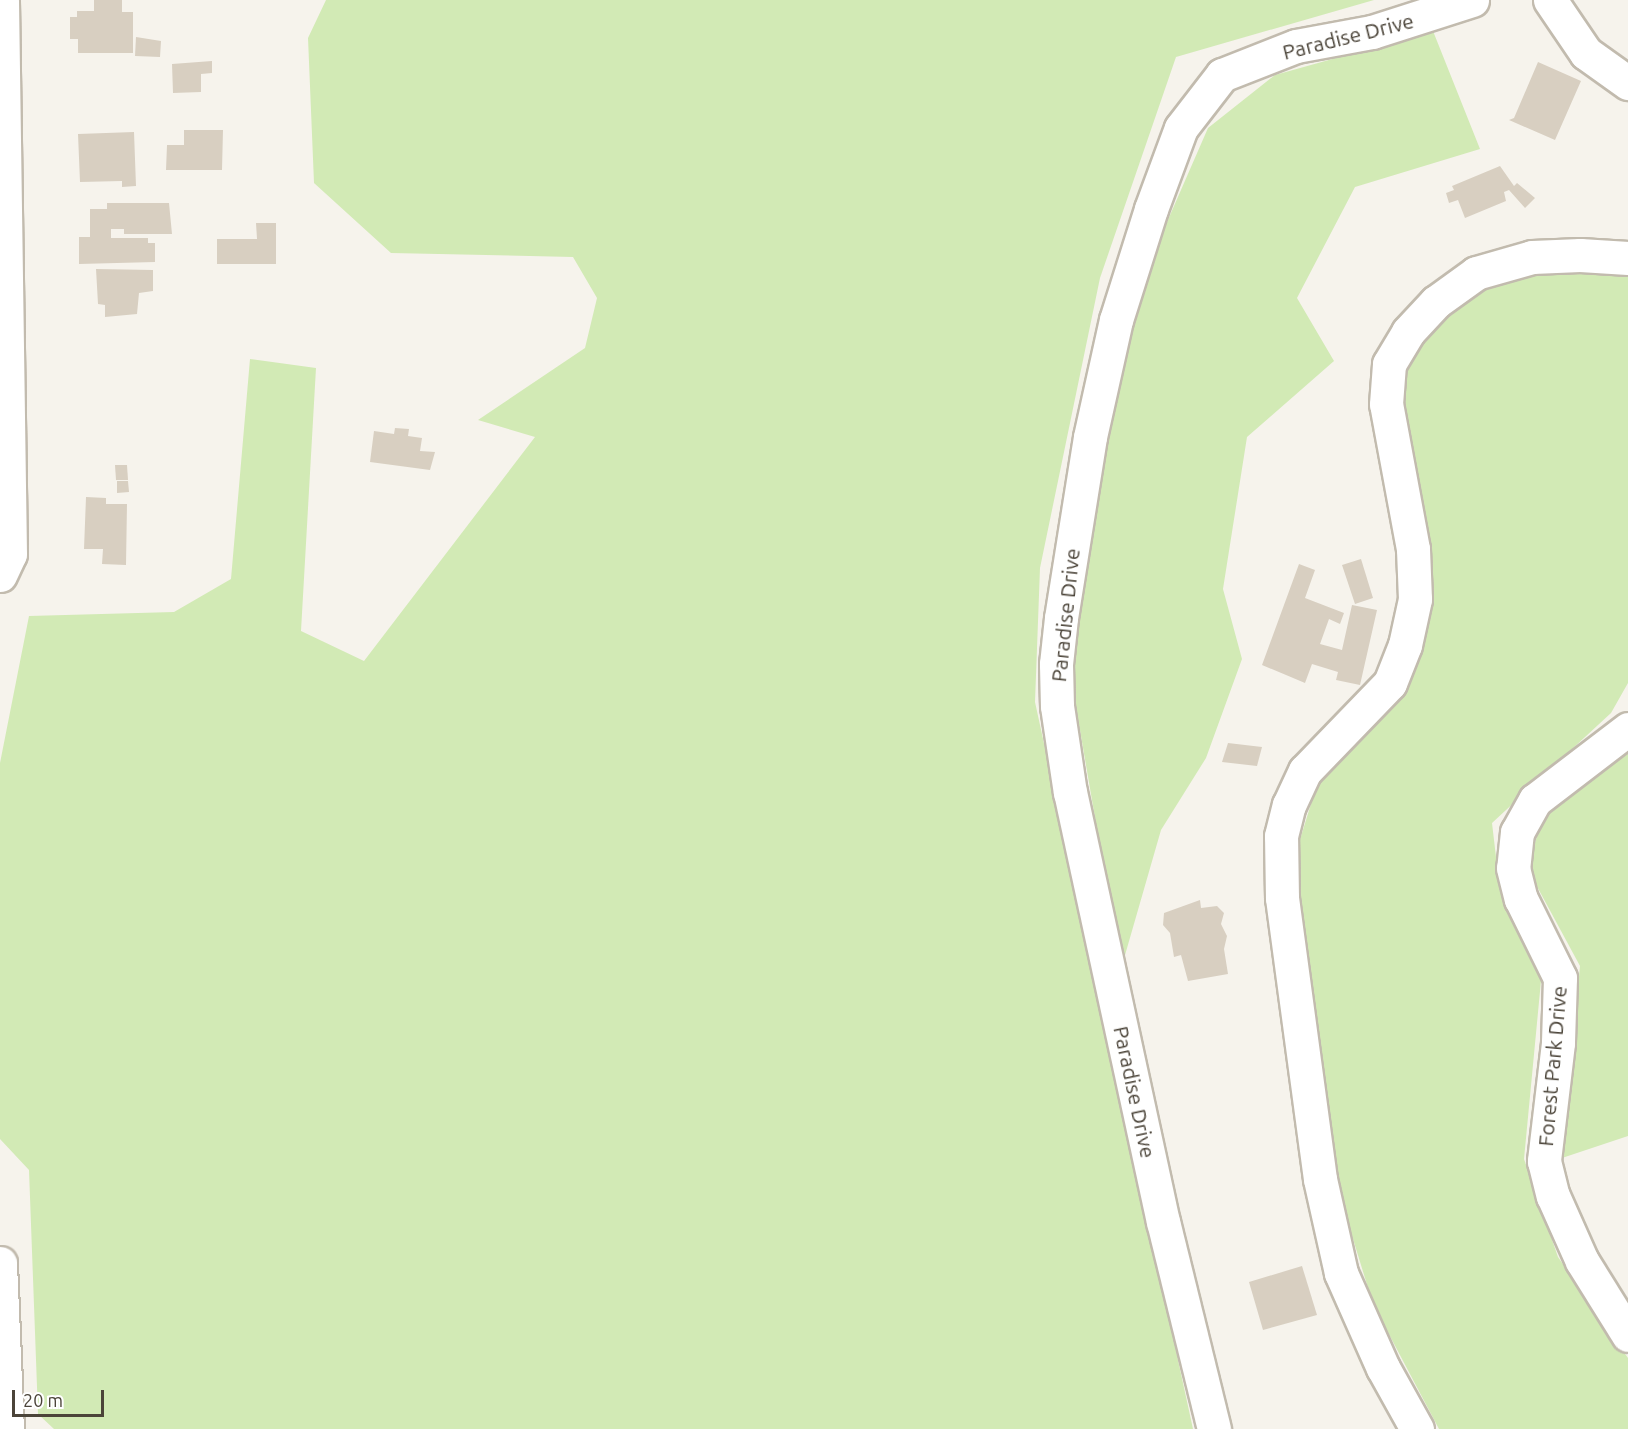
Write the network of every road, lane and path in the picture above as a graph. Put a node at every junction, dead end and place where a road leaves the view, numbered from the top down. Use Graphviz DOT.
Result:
graph roads {
  1 [pos="2,0"];
  2 [pos="1472,0"];
  3 [pos="1550,0"];
  4 [pos="1628,83"];
  5 [pos="1628,258"];
  6 [pos="3,276"];
  7 [pos="0,575"];
  8 [pos="1628,729"];
  9 [pos="0,1263"];
  10 [pos="1628,1335"];
  11 [pos="7,1429"];
  12 [pos="1214,1429"];
  13 [pos="1417,1429"];
  1 -- 6 [label="street"];
  2 -- 12 [label="street, Paradise Drive"];
  3 -- 4 [label="street"];
  5 -- 13 [label="street"];
  6 -- 7 [label="street"];
  8 -- 10 [label="street, Forest Park Drive"];
  9 -- 11 [label="street"];
}
